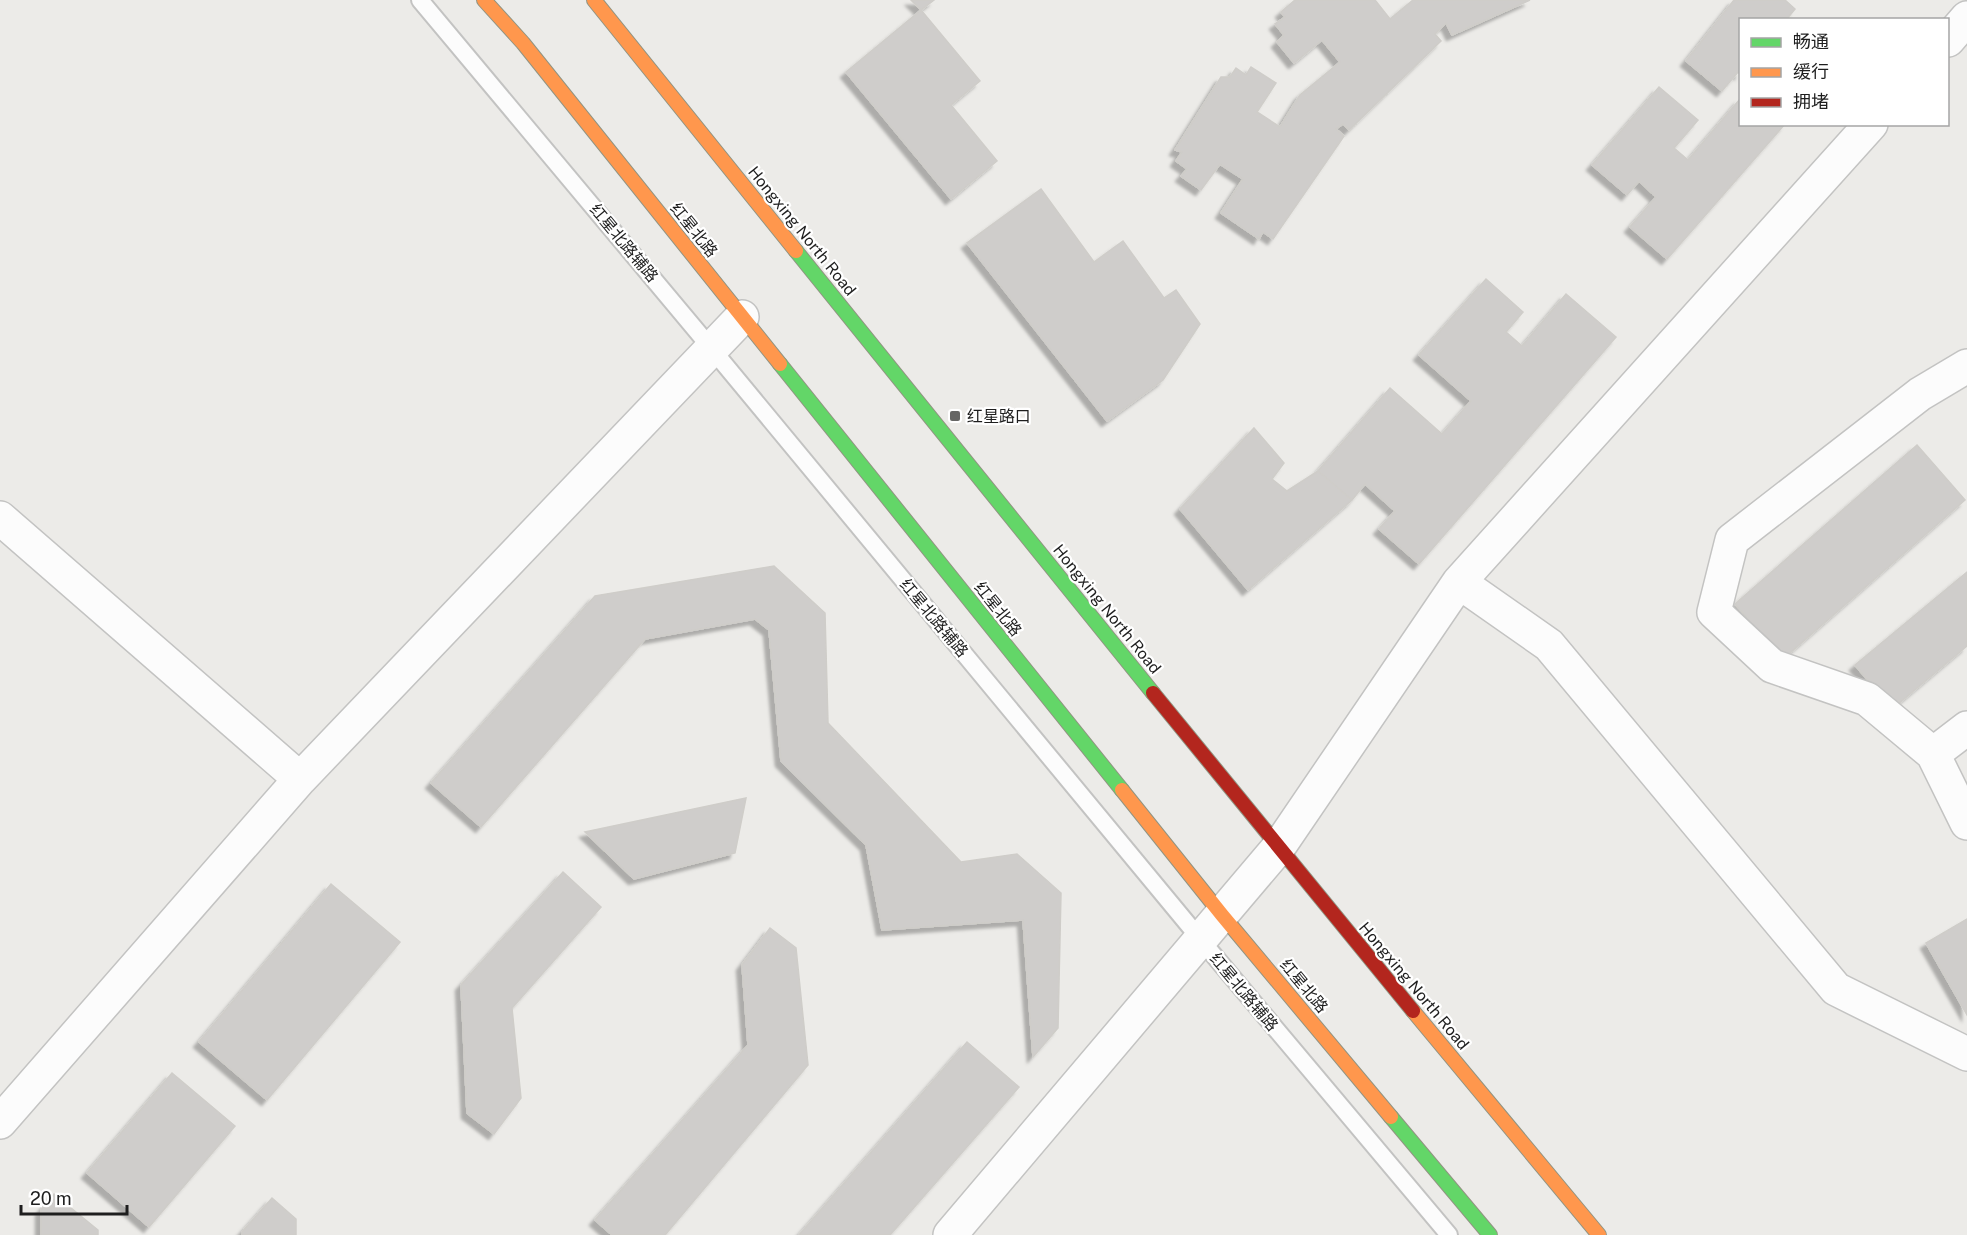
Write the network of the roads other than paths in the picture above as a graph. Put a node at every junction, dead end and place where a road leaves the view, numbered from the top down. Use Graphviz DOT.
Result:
graph roads {
  1 [pos="420,0"];
  2 [pos="484,0"];
  3 [pos="594,0"];
  4 [pos="1967,18"];
  5 [pos="1949,38"];
  6 [pos="1869,126"];
  7 [pos="742,316"];
  8 [pos="711,348"];
  9 [pos="1967,366"];
  10 [pos="0,518"];
  11 [pos="1459,582"];
  12 [pos="1967,728"];
  13 [pos="1933,754"];
  14 [pos="300,779"];
  15 [pos="1967,823"];
  16 [pos="1278,848"];
  17 [pos="1222,915"];
  18 [pos="1200,940"];
  19 [pos="1967,1054"];
  20 [pos="0,1122"];
  21 [pos="950,1235"];
  22 [pos="1449,1235"];
  23 [pos="1490,1235"];
  24 [pos="1599,1235"];
  1 -- 8 [label="lane, 红星北路辅路"];
  2 -- 7 [label="main road, 红星北路"];
  3 -- 16 [label="main road, Hongxing North Road"];
  4 -- 5 [label="street"];
  6 -- 11 [label="street"];
  7 -- 8 [label="street"];
  7 -- 17 [label="main road, 红星北路"];
  8 -- 14 [label="street"];
  8 -- 18 [label="lane, 红星北路辅路"];
  9 -- 13 [label="street"];
  10 -- 14 [label="street"];
  11 -- 16 [label="street"];
  11 -- 19 [label="street"];
  12 -- 13 [label="street"];
  13 -- 15 [label="street"];
  14 -- 20 [label="street"];
  16 -- 17 [label="street"];
  16 -- 24 [label="main road, Hongxing North Road"];
  17 -- 18 [label="street"];
  17 -- 23 [label="main road, 红星北路"];
  18 -- 21 [label="street"];
  18 -- 22 [label="lane, 红星北路辅路"];
}
